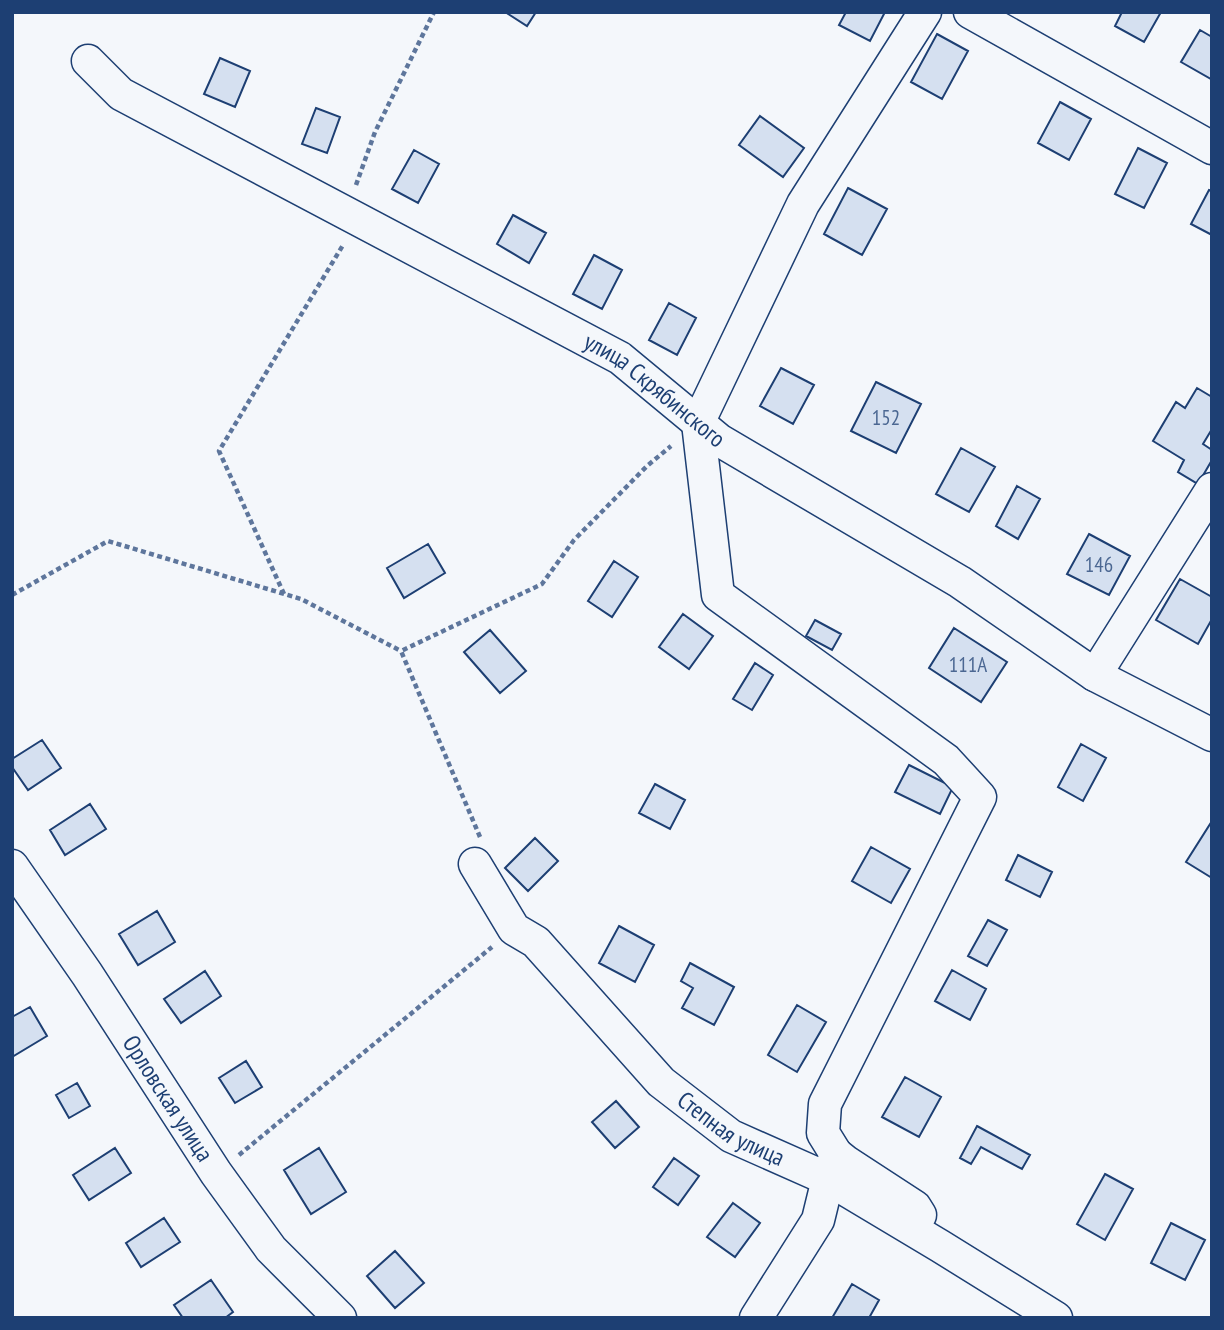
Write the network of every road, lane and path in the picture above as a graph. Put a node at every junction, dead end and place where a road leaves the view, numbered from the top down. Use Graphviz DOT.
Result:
graph roads {
  1 [pos="434,12"];
  2 [pos="925,12"];
  3 [pos="970,12"];
  4 [pos="88,61"];
  5 [pos="1212,148"];
  6 [pos="352,215"];
  7 [pos="698,423"];
  8 [pos="1212,489"];
  9 [pos="285,594"];
  10 [pos="12,595"];
  11 [pos="401,651"];
  12 [pos="1095,675"];
  13 [pos="1212,735"];
  14 [pos="478,853"];
  15 [pos="12,866"];
  16 [pos="514,929"];
  17 [pos="832,1167"];
  18 [pos="216,1173"];
  19 [pos="340,1318"];
  20 [pos="756,1318"];
  21 [pos="1056,1318"];
  1 -- 6 [label="path"];
  2 -- 7 [label="street"];
  3 -- 5 [label="street"];
  4 -- 6 [label="street, улица Скрябинского"];
  6 -- 7 [label="street, улица Скрябинского"];
  6 -- 9 [label="path"];
  7 -- 11 [label="path"];
  7 -- 12 [label="street, улица Скрябинского"];
  7 -- 17 [label="street"];
  8 -- 12 [label="street"];
  9 -- 10 [label="path"];
  9 -- 11 [label="path"];
  11 -- 14 [label="path"];
  12 -- 13 [label="street, улица Скрябинского"];
  14 -- 16 [label="street, Степная улица"];
  15 -- 18 [label="street, Орловская улица"];
  16 -- 17 [label="street, Степная улица"];
  16 -- 18 [label="path"];
  17 -- 20 [label="street"];
  17 -- 21 [label="street, Степная улица"];
  18 -- 19 [label="street, Орловская улица"];
}
